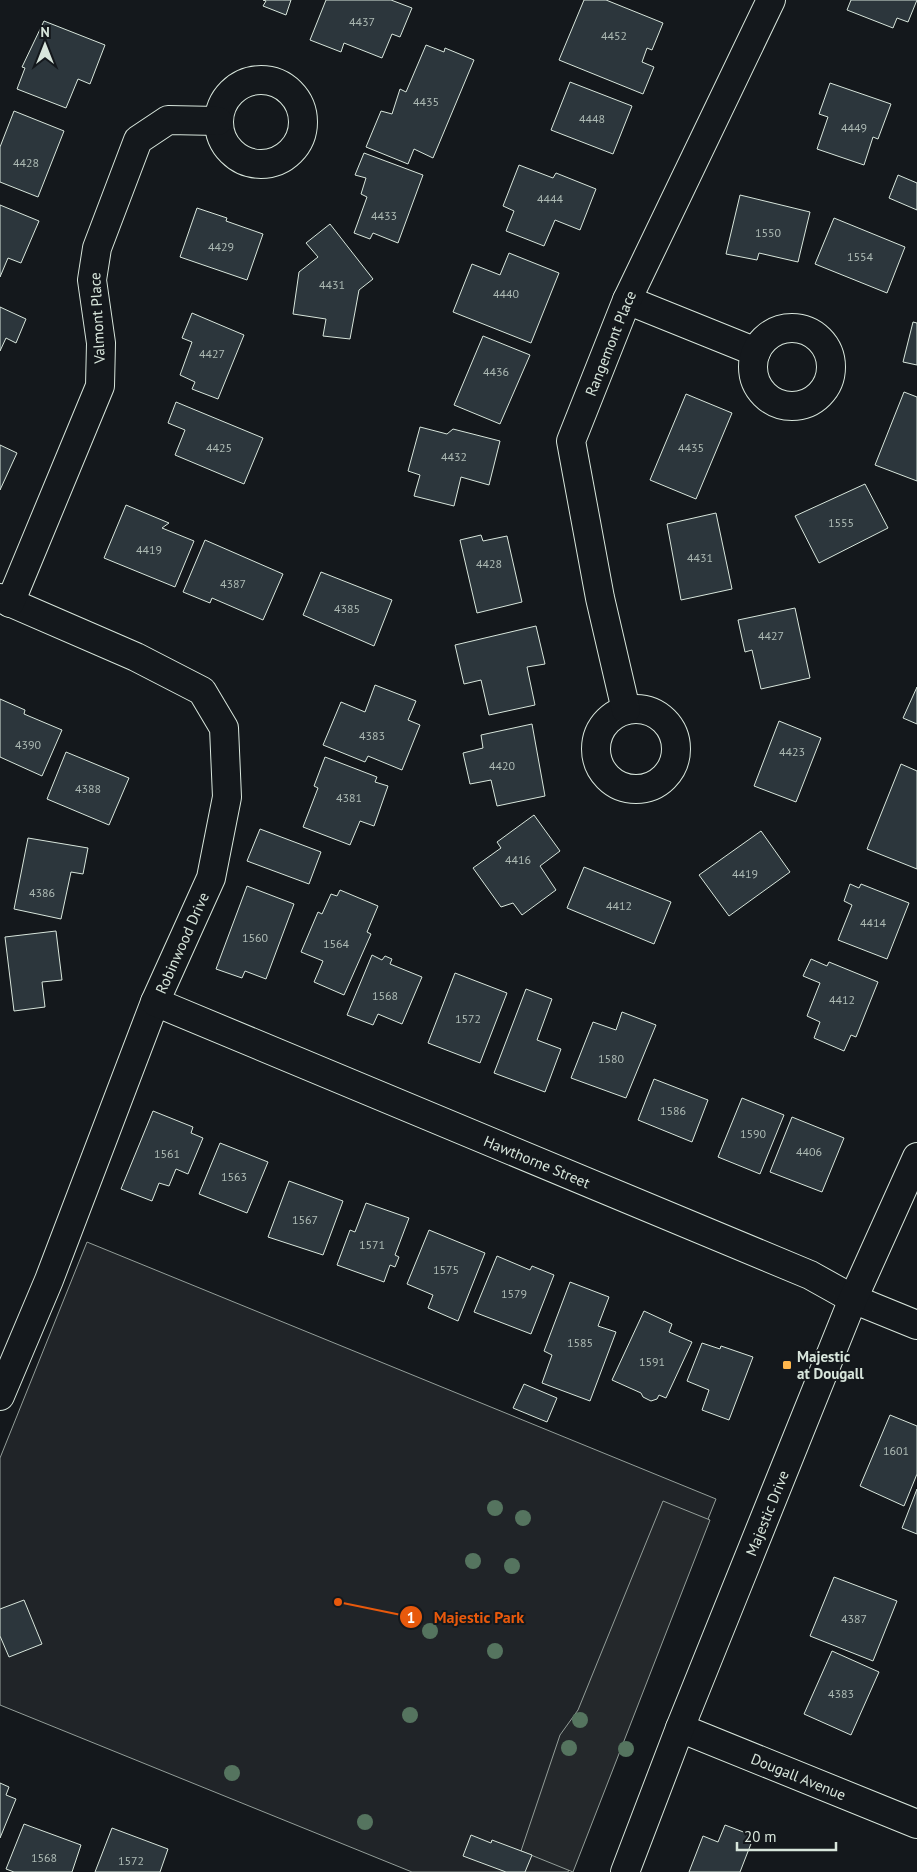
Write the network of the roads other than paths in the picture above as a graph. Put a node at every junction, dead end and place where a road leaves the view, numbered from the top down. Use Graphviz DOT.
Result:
graph roads {
  1 [pos="771,0"];
  2 [pos="218,121"];
  3 [pos="627,300"];
  4 [pos="756,352"];
  5 [pos="5,601"];
  6 [pos="626,710"];
  7 [pos="155,1002"];
  8 [pos="917,1157"];
  9 [pos="853,1299"];
  10 [pos="917,1325"];
  11 [pos="0,1396"];
  12 [pos="680,1728"];
  13 [pos="917,1824"];
  14 [pos="625,1872"];
  1 -- 3 [label="street, Rangemont Place"];
  2 -- 5 [label="street, Valmont Place"];
  3 -- 4 [label="street"];
  3 -- 6 [label="street, Rangemont Place"];
  5 -- 7 [label="street, Robinwood Drive"];
  7 -- 9 [label="street, Hawthorne Street"];
  7 -- 11 [label="street, Robinwood Drive"];
  8 -- 9 [label="street, Majestic Drive"];
  9 -- 10 [label="street, Hawthorne Street"];
  9 -- 12 [label="street, Majestic Drive"];
  12 -- 13 [label="street, Dougall Avenue"];
  12 -- 14 [label="street, Majestic Drive"];
}
